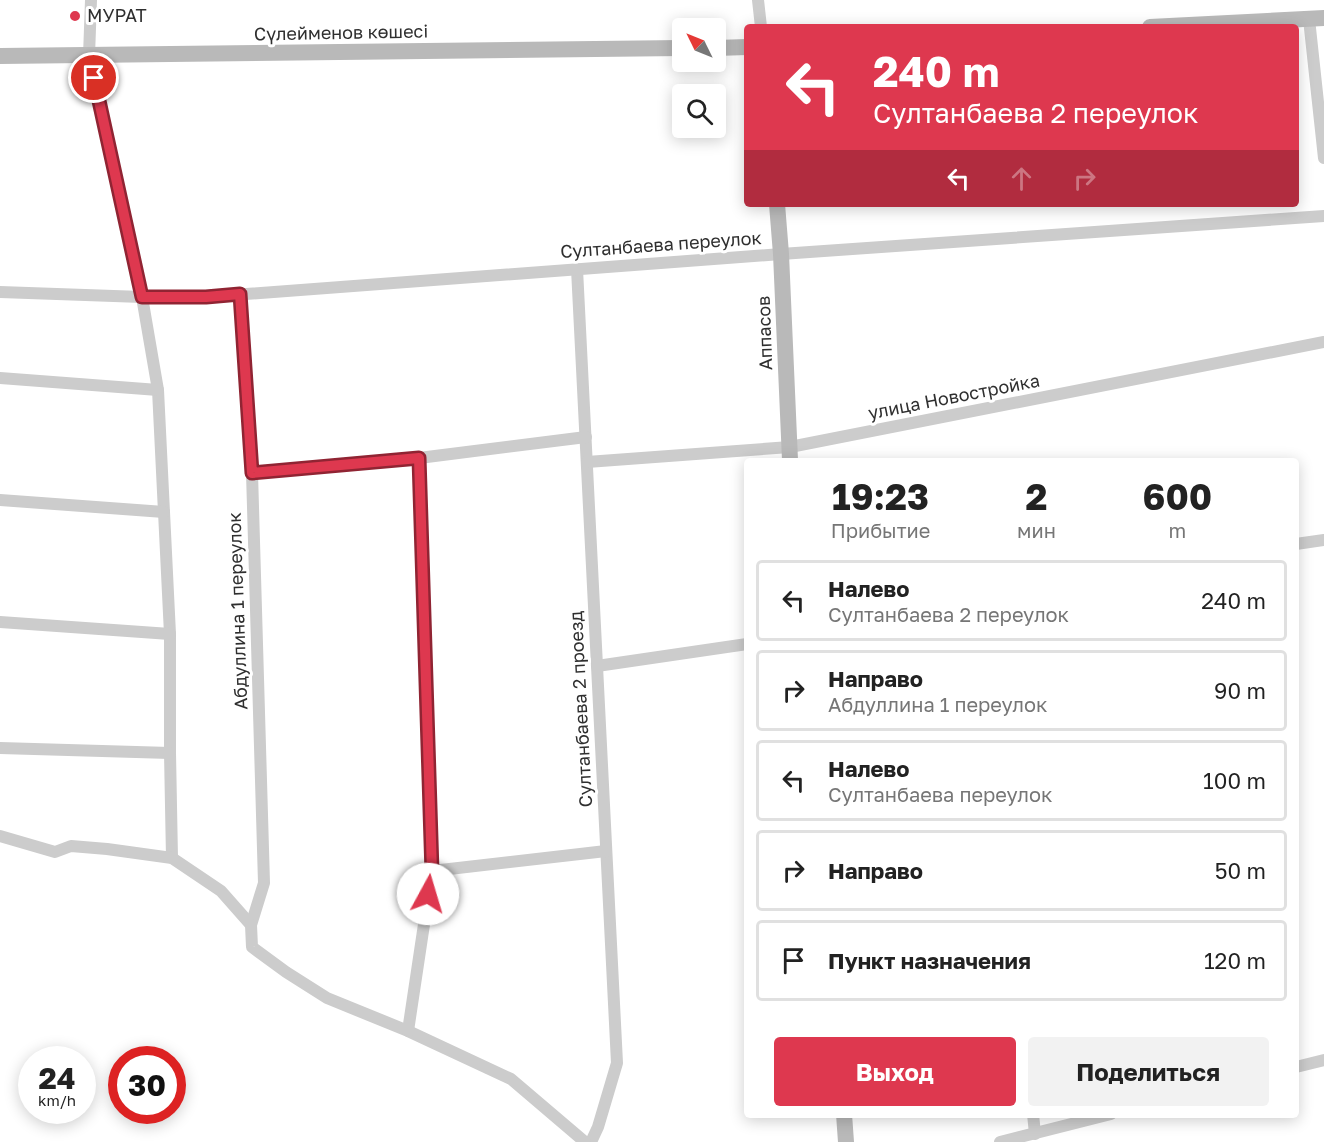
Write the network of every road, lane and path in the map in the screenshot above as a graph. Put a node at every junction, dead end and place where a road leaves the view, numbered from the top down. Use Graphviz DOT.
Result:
graph roads {
  1 [pos="91,0"];
  2 [pos="758,0"];
  3 [pos="1317,18"];
  4 [pos="761,24"];
  5 [pos="1206,24"];
  6 [pos="744,47"];
  7 [pos="672,48"];
  8 [pos="726,48"];
  9 [pos="89,56"];
  10 [pos="0,57"];
  11 [pos="1324,158"];
  12 [pos="777,207"];
  13 [pos="1324,216"];
  14 [pos="781,254"];
  15 [pos="577,269"];
  16 [pos="0,292"];
  17 [pos="240,294"];
  18 [pos="142,297"];
  19 [pos="1324,342"];
  20 [pos="0,378"];
  21 [pos="158,390"];
  22 [pos="586,437"];
  23 [pos="790,454"];
  24 [pos="419,458"];
  25 [pos="587,462"];
  26 [pos="252,473"];
  27 [pos="0,500"];
  28 [pos="164,512"];
  29 [pos="1324,540"];
  30 [pos="1299,544"];
  31 [pos="0,622"];
  32 [pos="170,634"];
  33 [pos="744,644"];
  34 [pos="597,666"];
  35 [pos="0,748"];
  36 [pos="170,753"];
  37 [pos="0,836"];
  38 [pos="606,851"];
  39 [pos="172,858"];
  40 [pos="432,872"];
  41 [pos="251,925"];
  42 [pos="408,1031"];
  43 [pos="1324,1060"];
  44 [pos="1299,1066"];
  45 [pos="844,1118"];
  46 [pos="1033,1118"];
  47 [pos="1096,1118"];
  48 [pos="1035,1134"];
  49 [pos="585,1142"];
  50 [pos="591,1142"];
  51 [pos="846,1142"];
  52 [pos="1000,1142"];
  1 -- 9 [label="street"];
  2 -- 4 [label="street"];
  3 -- 5 [label="main road"];
  3 -- 11 [label="street"];
  6 -- 8 [label="main road"];
  7 -- 9 [label="main road, Сүлейменов көшесі"];
  9 -- 10 [label="main road, Сүлейменов көшесі"];
  9 -- 18 [label="street"];
  12 -- 14 [label="main road, Аппасов"];
  13 -- 14 [label="street, Султанбаева переулок"];
  14 -- 15 [label="street, Султанбаева переулок"];
  14 -- 23 [label="main road, Аппасов"];
  15 -- 17 [label="street, Султанбаева переулок"];
  15 -- 22 [label="street, Султанбаева 2 проезд"];
  16 -- 18 [label="street, Султанбаева переулок"];
  17 -- 18 [label="street, Султанбаева переулок"];
  17 -- 26 [label="street, Абдуллина 1 переулок"];
  18 -- 21 [label="street"];
  19 -- 23 [label="street, улица Новостройка"];
  20 -- 21 [label="street"];
  21 -- 28 [label="street"];
  22 -- 24 [label="street"];
  22 -- 25 [label="street, Султанбаева 2 проезд"];
  23 -- 25 [label="street, улица Новостройка"];
  24 -- 26 [label="street"];
  24 -- 40 [label="street"];
  25 -- 34 [label="street, Султанбаева 2 проезд"];
  26 -- 41 [label="street, Абдуллина 1 переулок"];
  27 -- 28 [label="street"];
  28 -- 32 [label="street"];
  29 -- 30 [label="street"];
  31 -- 32 [label="street"];
  32 -- 36 [label="street"];
  33 -- 34 [label="street"];
  34 -- 38 [label="street, Султанбаева 2 проезд"];
  35 -- 36 [label="street"];
  36 -- 39 [label="street"];
  37 -- 39 [label="street"];
  38 -- 40 [label="street"];
  38 -- 50 [label="street, Султанбаева 2 проезд"];
  39 -- 41 [label="street"];
  40 -- 42 [label="street"];
  41 -- 42 [label="street"];
  42 -- 49 [label="street"];
  43 -- 44 [label="street"];
  45 -- 51 [label="main road"];
  46 -- 48 [label="street"];
  47 -- 48 [label="street"];
  48 -- 52 [label="street"];
}
